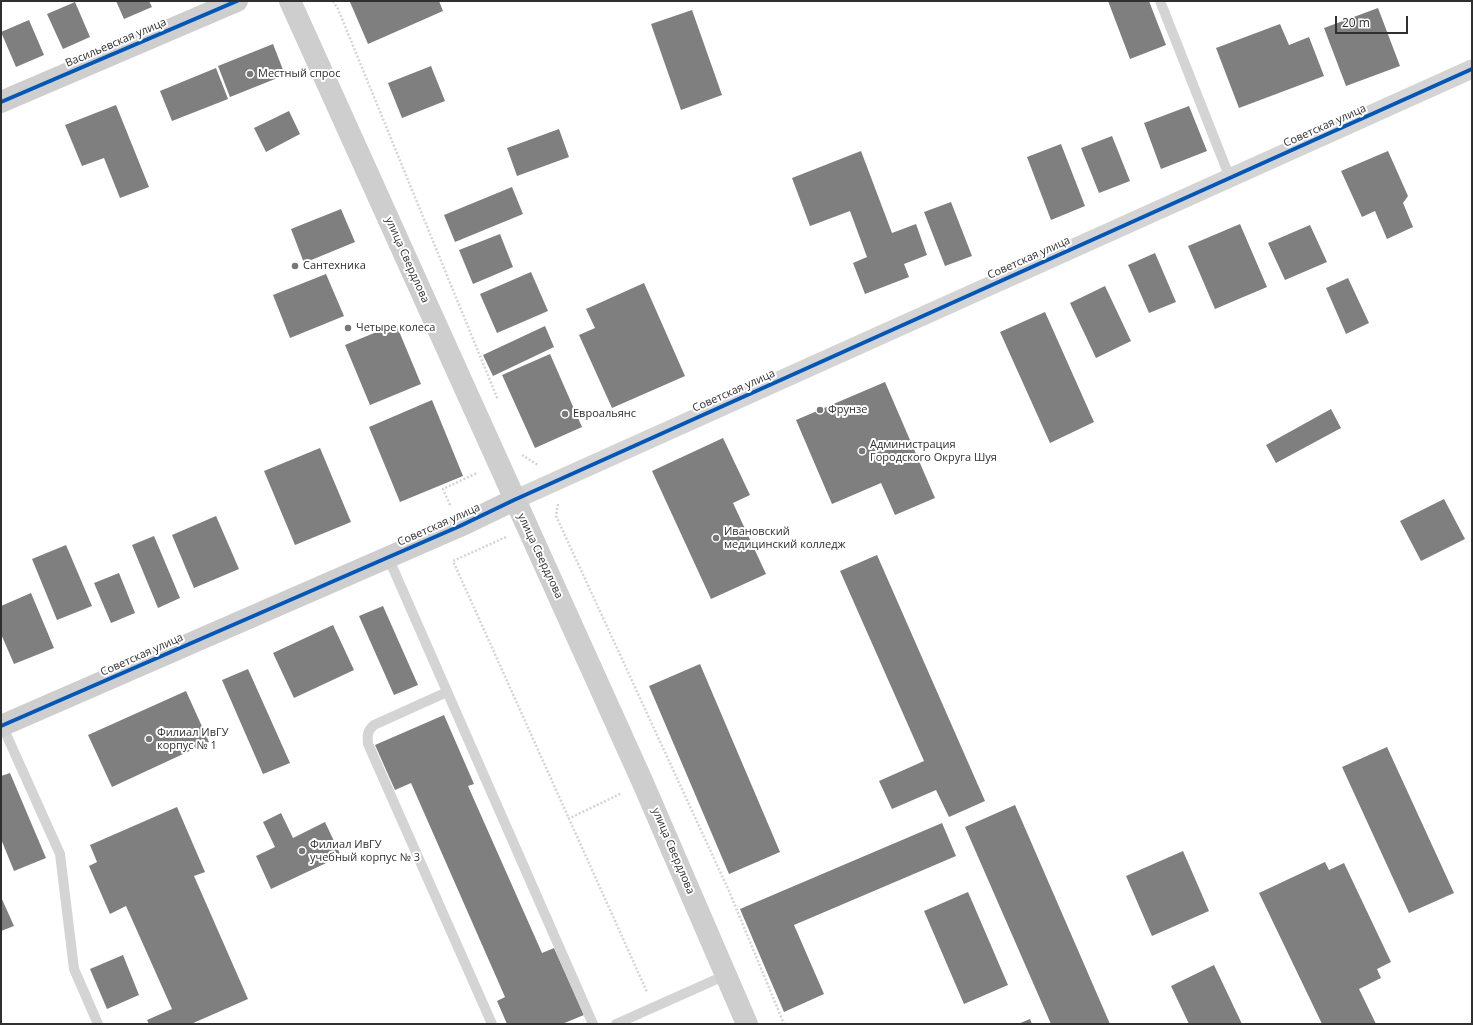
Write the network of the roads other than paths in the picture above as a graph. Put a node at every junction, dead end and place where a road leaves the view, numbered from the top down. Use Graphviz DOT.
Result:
graph roads {
  1 [pos="237,1"];
  2 [pos="290,1"];
  3 [pos="1160,1"];
  4 [pos="1472,69"];
  5 [pos="1,102"];
  6 [pos="1230,178"];
  7 [pos="514,500"];
  8 [pos="388,557"];
  9 [pos="447,692"];
  10 [pos="2,725"];
  11 [pos="726,975"];
  12 [pos="98,1024"];
  13 [pos="492,1024"];
  14 [pos="593,1024"];
  15 [pos="616,1024"];
  16 [pos="747,1024"];
  1 -- 5 [label="main road, Васильевская улица"];
  2 -- 7 [label="main road, улица Свердлова"];
  3 -- 6 [label="lane"];
  4 -- 6 [label="street, Советская улица"];
  6 -- 7 [label="street, Советская улица"];
  7 -- 8 [label="main road, Советская улица"];
  7 -- 11 [label="main road, улица Свердлова"];
  8 -- 9 [label="lane"];
  8 -- 10 [label="main road, Советская улица"];
  9 -- 13 [label="lane"];
  9 -- 14 [label="lane"];
  10 -- 12 [label="lane"];
  11 -- 15 [label="lane"];
  11 -- 16 [label="main road, улица Свердлова"];
}
